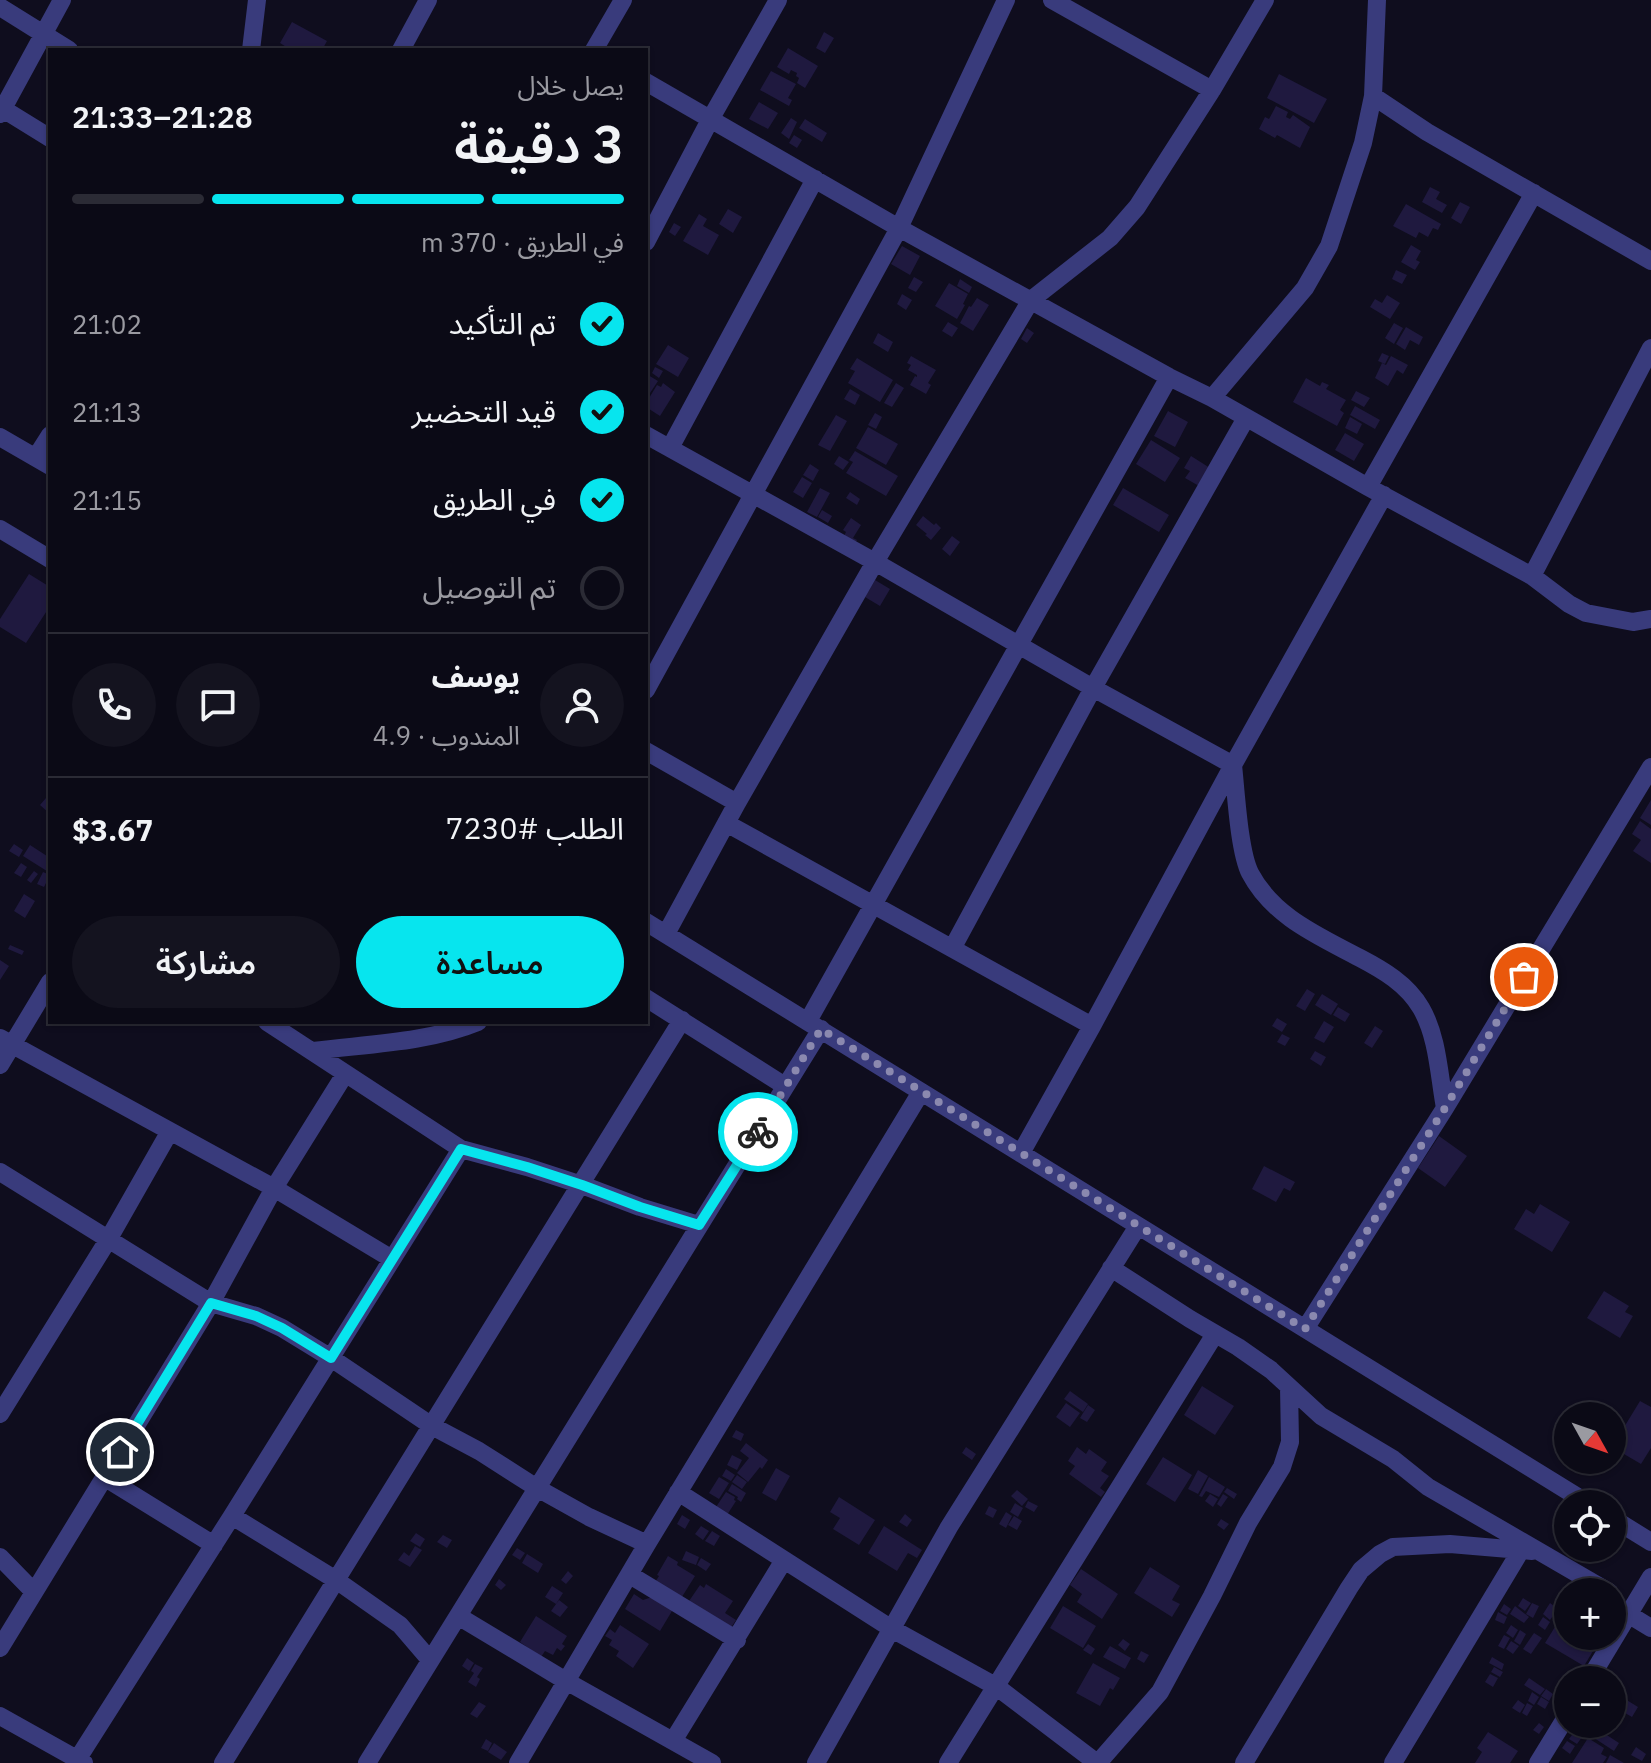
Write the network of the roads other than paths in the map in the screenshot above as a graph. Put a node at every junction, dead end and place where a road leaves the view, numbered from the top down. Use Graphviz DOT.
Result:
graph roads {
  1 [pos="62,0"];
  2 [pos="257,0"];
  3 [pos="428,0"];
  4 [pos="623,0"];
  5 [pos="778,0"];
  6 [pos="1006,0"];
  7 [pos="1052,0"];
  8 [pos="1265,0"];
  9 [pos="1377,0"];
  10 [pos="0,7"];
  11 [pos="44,33"];
  12 [pos="66,48"];
  13 [pos="251,48"];
  14 [pos="402,48"];
  15 [pos="595,48"];
  16 [pos="648,83"];
  17 [pos="1212,90"];
  18 [pos="1373,96"];
  19 [pos="1,111"];
  20 [pos="711,118"];
  21 [pos="48,137"];
  22 [pos="815,179"];
  23 [pos="1534,193"];
  24 [pos="899,228"];
  25 [pos="648,238"];
  26 [pos="1651,261"];
  27 [pos="1031,300"];
  28 [pos="1651,348"];
  29 [pos="1169,377"];
  30 [pos="1212,398"];
  31 [pos="1246,418"];
  32 [pos="648,436"];
  33 [pos="0,437"];
  34 [pos="670,448"];
  35 [pos="43,461"];
  36 [pos="1376,491"];
  37 [pos="754,494"];
  38 [pos="0,529"];
  39 [pos="48,558"];
  40 [pos="875,562"];
  41 [pos="1532,576"];
  42 [pos="1651,619"];
  43 [pos="1018,645"];
  44 [pos="648,686"];
  45 [pos="1093,688"];
  46 [pos="648,752"];
  47 [pos="1233,765"];
  48 [pos="1651,767"];
  49 [pos="737,803"];
  50 [pos="726,823"];
  51 [pos="874,904"];
  52 [pos="648,923"];
  53 [pos="666,934"];
  54 [pos="953,947"];
  55 [pos="48,985"];
  56 [pos="648,999"];
  57 [pos="682,1020"];
  58 [pos="270,1024"];
  59 [pos="473,1024"];
  60 [pos="815,1025"];
  61 [pos="1092,1026"];
  62 [pos="6,1041"];
  63 [pos="313,1051"];
  64 [pos="0,1065"];
  65 [pos="345,1074"];
  66 [pos="785,1086"];
  67 [pos="921,1092"];
  68 [pos="1445,1108"];
  69 [pos="170,1131"];
  70 [pos="461,1149"];
  71 [pos="1021,1153"];
  72 [pos="0,1172"];
  73 [pos="582,1185"];
  74 [pos="274,1188"];
  75 [pos="699,1225"];
  76 [pos="1138,1226"];
  77 [pos="108,1240"];
  78 [pos="392,1259"];
  79 [pos="1111,1268"];
  80 [pos="211,1303"];
  81 [pos="1305,1329"];
  82 [pos="1215,1334"];
  83 [pos="331,1358"];
  84 [pos="1289,1387"];
  85 [pos="0,1414"];
  86 [pos="432,1426"];
  87 [pos="104,1477"];
  88 [pos="537,1488"];
  89 [pos="1566,1490"];
  90 [pos="678,1492"];
  91 [pos="232,1516"];
  92 [pos="1626,1527"];
  93 [pos="1651,1542"];
  94 [pos="647,1544"];
  95 [pos="214,1545"];
  96 [pos="1521,1550"];
  97 [pos="1540,1552"];
  98 [pos="0,1557"];
  99 [pos="784,1560"];
  100 [pos="630,1575"];
  101 [pos="1651,1577"];
  102 [pos="1584,1578"];
  103 [pos="336,1580"];
  104 [pos="34,1592"];
  105 [pos="1626,1606"];
  106 [pos="1631,1610"];
  107 [pos="458,1616"];
  108 [pos="1651,1628"];
  109 [pos="892,1629"];
  110 [pos="737,1640"];
  111 [pos="0,1648"];
  112 [pos="430,1660"];
  113 [pos="1597,1666"];
  114 [pos="566,1681"];
  115 [pos="997,1687"];
  116 [pos="0,1716"];
  117 [pos="1555,1738"];
  118 [pos="673,1741"];
  119 [pos="1544,1758"];
  120 [pos="229,1761"];
  121 [pos="79,1762"];
  122 [pos="367,1763"];
  123 [pos="518,1763"];
  124 [pos="712,1763"];
  125 [pos="816,1763"];
  126 [pos="948,1763"];
  127 [pos="1098,1763"];
  128 [pos="1244,1763"];
  129 [pos="1393,1763"];
  1 -- 11 [label="street"];
  2 -- 13 [label="street"];
  3 -- 14 [label="street"];
  4 -- 15 [label="street"];
  5 -- 20 [label="street"];
  6 -- 24 [label="street"];
  7 -- 17 [label="street"];
  8 -- 17 [label="street"];
  9 -- 18 [label="street"];
  10 -- 11 [label="street"];
  11 -- 12 [label="street"];
  11 -- 19 [label="street"];
  16 -- 20 [label="street"];
  17 -- 27 [label="street"];
  18 -- 23 [label="street"];
  18 -- 30 [label="street"];
  19 -- 21 [label="street"];
  20 -- 22 [label="street"];
  20 -- 25 [label="street"];
  22 -- 24 [label="street"];
  22 -- 34 [label="street"];
  23 -- 26 [label="street"];
  23 -- 36 [label="street"];
  24 -- 27 [label="street"];
  24 -- 37 [label="street"];
  27 -- 29 [label="street"];
  27 -- 40 [label="street"];
  28 -- 41 [label="street"];
  29 -- 30 [label="street"];
  29 -- 43 [label="street"];
  30 -- 31 [label="street"];
  31 -- 36 [label="street"];
  31 -- 45 [label="street"];
  32 -- 34 [label="street"];
  33 -- 35 [label="street"];
  34 -- 37 [label="street"];
  36 -- 41 [label="street"];
  36 -- 47 [label="street"];
  37 -- 40 [label="street"];
  37 -- 44 [label="street"];
  38 -- 39 [label="street"];
  40 -- 43 [label="street"];
  40 -- 49 [label="street"];
  41 -- 42 [label="street"];
  43 -- 45 [label="street"];
  43 -- 51 [label="street"];
  45 -- 47 [label="street"];
  45 -- 54 [label="street"];
  46 -- 49 [label="street"];
  47 -- 61 [label="street"];
  47 -- 68 [label="street"];
  48 -- 68 [label="street"];
  49 -- 50 [label="street"];
  50 -- 51 [label="street"];
  50 -- 53 [label="street"];
  51 -- 54 [label="street"];
  51 -- 60 [label="street"];
  52 -- 53 [label="street"];
  53 -- 60 [label="street"];
  54 -- 61 [label="street"];
  55 -- 62 [label="street"];
  56 -- 57 [label="street"];
  57 -- 66 [label="street"];
  57 -- 73 [label="street"];
  58 -- 63 [label="street"];
  59 -- 63 [label="street"];
  60 -- 66 [label="street"];
  60 -- 67 [label="street"];
  61 -- 71 [label="street"];
  62 -- 64 [label="street"];
  62 -- 69 [label="street"];
  63 -- 65 [label="street"];
  65 -- 70 [label="street"];
  65 -- 74 [label="street"];
  66 -- 75 [label="street"];
  67 -- 71 [label="street"];
  67 -- 90 [label="street"];
  68 -- 81 [label="street"];
  69 -- 74 [label="street"];
  69 -- 77 [label="street"];
  70 -- 73 [label="street"];
  70 -- 78 [label="street"];
  71 -- 76 [label="street"];
  72 -- 77 [label="street"];
  73 -- 75 [label="street"];
  73 -- 86 [label="street"];
  74 -- 78 [label="street"];
  74 -- 80 [label="street"];
  75 -- 88 [label="street"];
  76 -- 79 [label="street"];
  76 -- 81 [label="street"];
  77 -- 80 [label="street"];
  77 -- 85 [label="street"];
  78 -- 83 [label="street"];
  79 -- 82 [label="street"];
  79 -- 109 [label="street"];
  80 -- 83 [label="street"];
  80 -- 87 [label="street"];
  81 -- 89 [label="street"];
  82 -- 84 [label="street"];
  82 -- 115 [label="street"];
  83 -- 86 [label="street"];
  83 -- 91 [label="street"];
  84 -- 97 [label="street"];
  84 -- 127 [label="street"];
  86 -- 88 [label="street"];
  86 -- 103 [label="street"];
  87 -- 95 [label="street"];
  87 -- 104 [label="street"];
  88 -- 94 [label="street"];
  88 -- 107 [label="street"];
  90 -- 94 [label="street"];
  90 -- 99 [label="street"];
  91 -- 95 [label="street"];
  91 -- 103 [label="street"];
  92 -- 93 [label="street"];
  94 -- 100 [label="street"];
  95 -- 121 [label="street"];
  96 -- 97 [label="street"];
  96 -- 128 [label="street"];
  96 -- 129 [label="street"];
  97 -- 102 [label="street"];
  98 -- 104 [label="street"];
  99 -- 109 [label="street"];
  99 -- 110 [label="street"];
  100 -- 110 [label="street"];
  100 -- 114 [label="street"];
  101 -- 106 [label="street"];
  103 -- 112 [label="street"];
  103 -- 120 [label="street"];
  104 -- 111 [label="street"];
  105 -- 106 [label="street"];
  106 -- 108 [label="street"];
  106 -- 113 [label="street"];
  107 -- 112 [label="street"];
  107 -- 114 [label="street"];
  109 -- 115 [label="street"];
  109 -- 125 [label="street"];
  110 -- 118 [label="street"];
  112 -- 122 [label="street"];
  114 -- 118 [label="street"];
  114 -- 123 [label="street"];
  115 -- 126 [label="street"];
  115 -- 127 [label="street"];
  116 -- 121 [label="street"];
  117 -- 119 [label="street"];
  118 -- 124 [label="street"];
}
